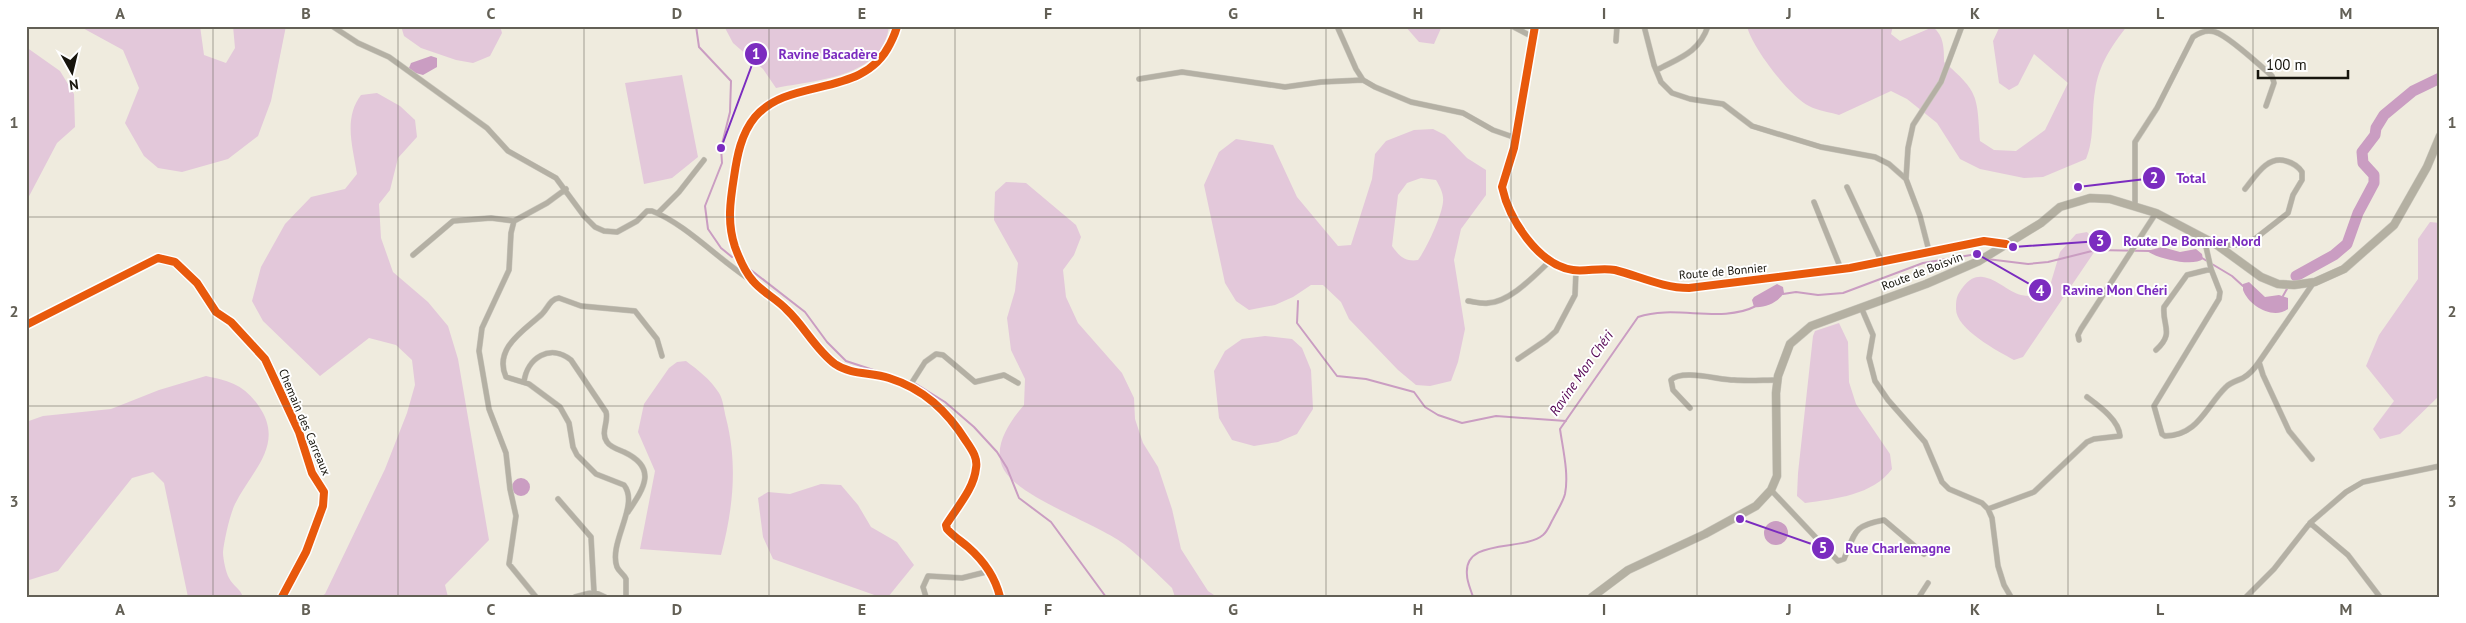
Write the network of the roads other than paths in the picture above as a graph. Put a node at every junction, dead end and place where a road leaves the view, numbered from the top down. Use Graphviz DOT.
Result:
graph roads {
  1 [pos="332,26"];
  2 [pos="897,26"];
  3 [pos="1336,26"];
  4 [pos="1512,26"];
  5 [pos="1535,26"];
  6 [pos="1617,26"];
  7 [pos="1644,26"];
  8 [pos="1708,26"];
  9 [pos="1962,26"];
  10 [pos="1532,37"];
  11 [pos="1616,41"];
  12 [pos="1656,70"];
  13 [pos="1139,79"];
  14 [pos="1363,80"];
  15 [pos="2266,106"];
  16 [pos="2440,136"];
  17 [pos="1516,138"];
  18 [pos="704,160"];
  19 [pos="1906,179"];
  20 [pos="1847,187"];
  21 [pos="566,189"];
  22 [pos="2245,189"];
  23 [pos="1814,202"];
  24 [pos="2135,205"];
  25 [pos="658,213"];
  26 [pos="2156,213"];
  27 [pos="514,220"];
  28 [pos="2204,238"];
  29 [pos="2006,244"];
  30 [pos="2217,245"];
  31 [pos="1929,251"];
  32 [pos="413,255"];
  33 [pos="1549,262"];
  34 [pos="1882,262"];
  35 [pos="1841,269"];
  36 [pos="2211,269"];
  37 [pos="1576,271"];
  38 [pos="752,281"];
  39 [pos="2314,282"];
  40 [pos="1468,301"];
  41 [pos="1860,307"];
  42 [pos="26,325"];
  43 [pos="2079,340"];
  44 [pos="2156,350"];
  45 [pos="662,356"];
  46 [pos="1518,359"];
  47 [pos="2260,362"];
  48 [pos="1778,380"];
  49 [pos="524,382"];
  50 [pos="1018,383"];
  51 [pos="909,387"];
  52 [pos="2087,397"];
  53 [pos="1690,408"];
  54 [pos="2312,459"];
  55 [pos="2440,466"];
  56 [pos="1772,490"];
  57 [pos="558,499"];
  58 [pos="1988,509"];
  59 [pos="625,516"];
  60 [pos="2310,523"];
  61 [pos="1924,554"];
  62 [pos="990,571"];
  63 [pos="1928,583"];
  64 [pos="594,592"];
  65 [pos="282,597"];
  66 [pos="536,597"];
  67 [pos="575,597"];
  68 [pos="605,597"];
  69 [pos="626,597"];
  70 [pos="926,597"];
  71 [pos="1000,597"];
  72 [pos="1592,597"];
  73 [pos="1919,597"];
  74 [pos="2011,597"];
  75 [pos="2246,597"];
  76 [pos="2380,597"];
  1 -- 21 [label="street"];
  2 -- 38 [label="street"];
  3 -- 14 [label="street"];
  4 -- 10 [label="street"];
  5 -- 10 [label="street, Route de Bonnier"];
  6 -- 11 [label="street"];
  7 -- 12 [label="street"];
  8 -- 12 [label="street"];
  9 -- 19 [label="street"];
  10 -- 17 [label="street, Route de Bonnier"];
  12 -- 19 [label="street"];
  13 -- 14 [label="street"];
  14 -- 17 [label="street"];
  15 -- 24 [label="street"];
  16 -- 39 [label="main road, Route de Boisvin"];
  17 -- 33 [label="street, Route de Bonnier"];
  18 -- 25 [label="street"];
  19 -- 31 [label="street"];
  20 -- 34 [label="street"];
  21 -- 25 [label="street"];
  21 -- 27 [label="street"];
  22 -- 30 [label="street"];
  23 -- 35 [label="street"];
  24 -- 26 [label="main road, Route de Boisvin"];
  24 -- 29 [label="main road, Route de Boisvin"];
  25 -- 38 [label="street"];
  26 -- 28 [label="main road, Route de Boisvin"];
  26 -- 43 [label="street"];
  27 -- 32 [label="street"];
  27 -- 66 [label="street"];
  28 -- 30 [label="main road, Route de Boisvin"];
  28 -- 36 [label="street"];
  29 -- 31 [label="street, Route de Bonnier"];
  29 -- 41 [label="main road, Route de Boisvin"];
  30 -- 39 [label="main road, Route de Boisvin"];
  31 -- 34 [label="street, Route de Bonnier"];
  33 -- 37 [label="street, Route de Bonnier"];
  33 -- 40 [label="street"];
  34 -- 35 [label="street, Route de Bonnier"];
  35 -- 37 [label="street, Route de Bonnier"];
  36 -- 44 [label="street"];
  36 -- 47 [label="street"];
  37 -- 46 [label="street"];
  38 -- 51 [label="street"];
  39 -- 47 [label="street"];
  41 -- 48 [label="main road, Route de Boisvin"];
  41 -- 58 [label="street"];
  42 -- 65 [label="street, Chemain des Carreaux"];
  45 -- 49 [label="street"];
  47 -- 54 [label="street"];
  48 -- 53 [label="street"];
  48 -- 56 [label="main road, Route de Boisvin"];
  49 -- 59 [label="street"];
  49 -- 59 [label="street"];
  50 -- 51 [label="street"];
  51 -- 62 [label="street"];
  52 -- 58 [label="street"];
  55 -- 60 [label="street"];
  56 -- 61 [label="street"];
  56 -- 72 [label="main road"];
  57 -- 64 [label="street"];
  58 -- 74 [label="street"];
  59 -- 69 [label="street"];
  60 -- 75 [label="street"];
  60 -- 76 [label="street"];
  62 -- 70 [label="street"];
  62 -- 71 [label="street"];
  63 -- 73 [label="street"];
  64 -- 67 [label="street"];
  64 -- 68 [label="street"];
}
